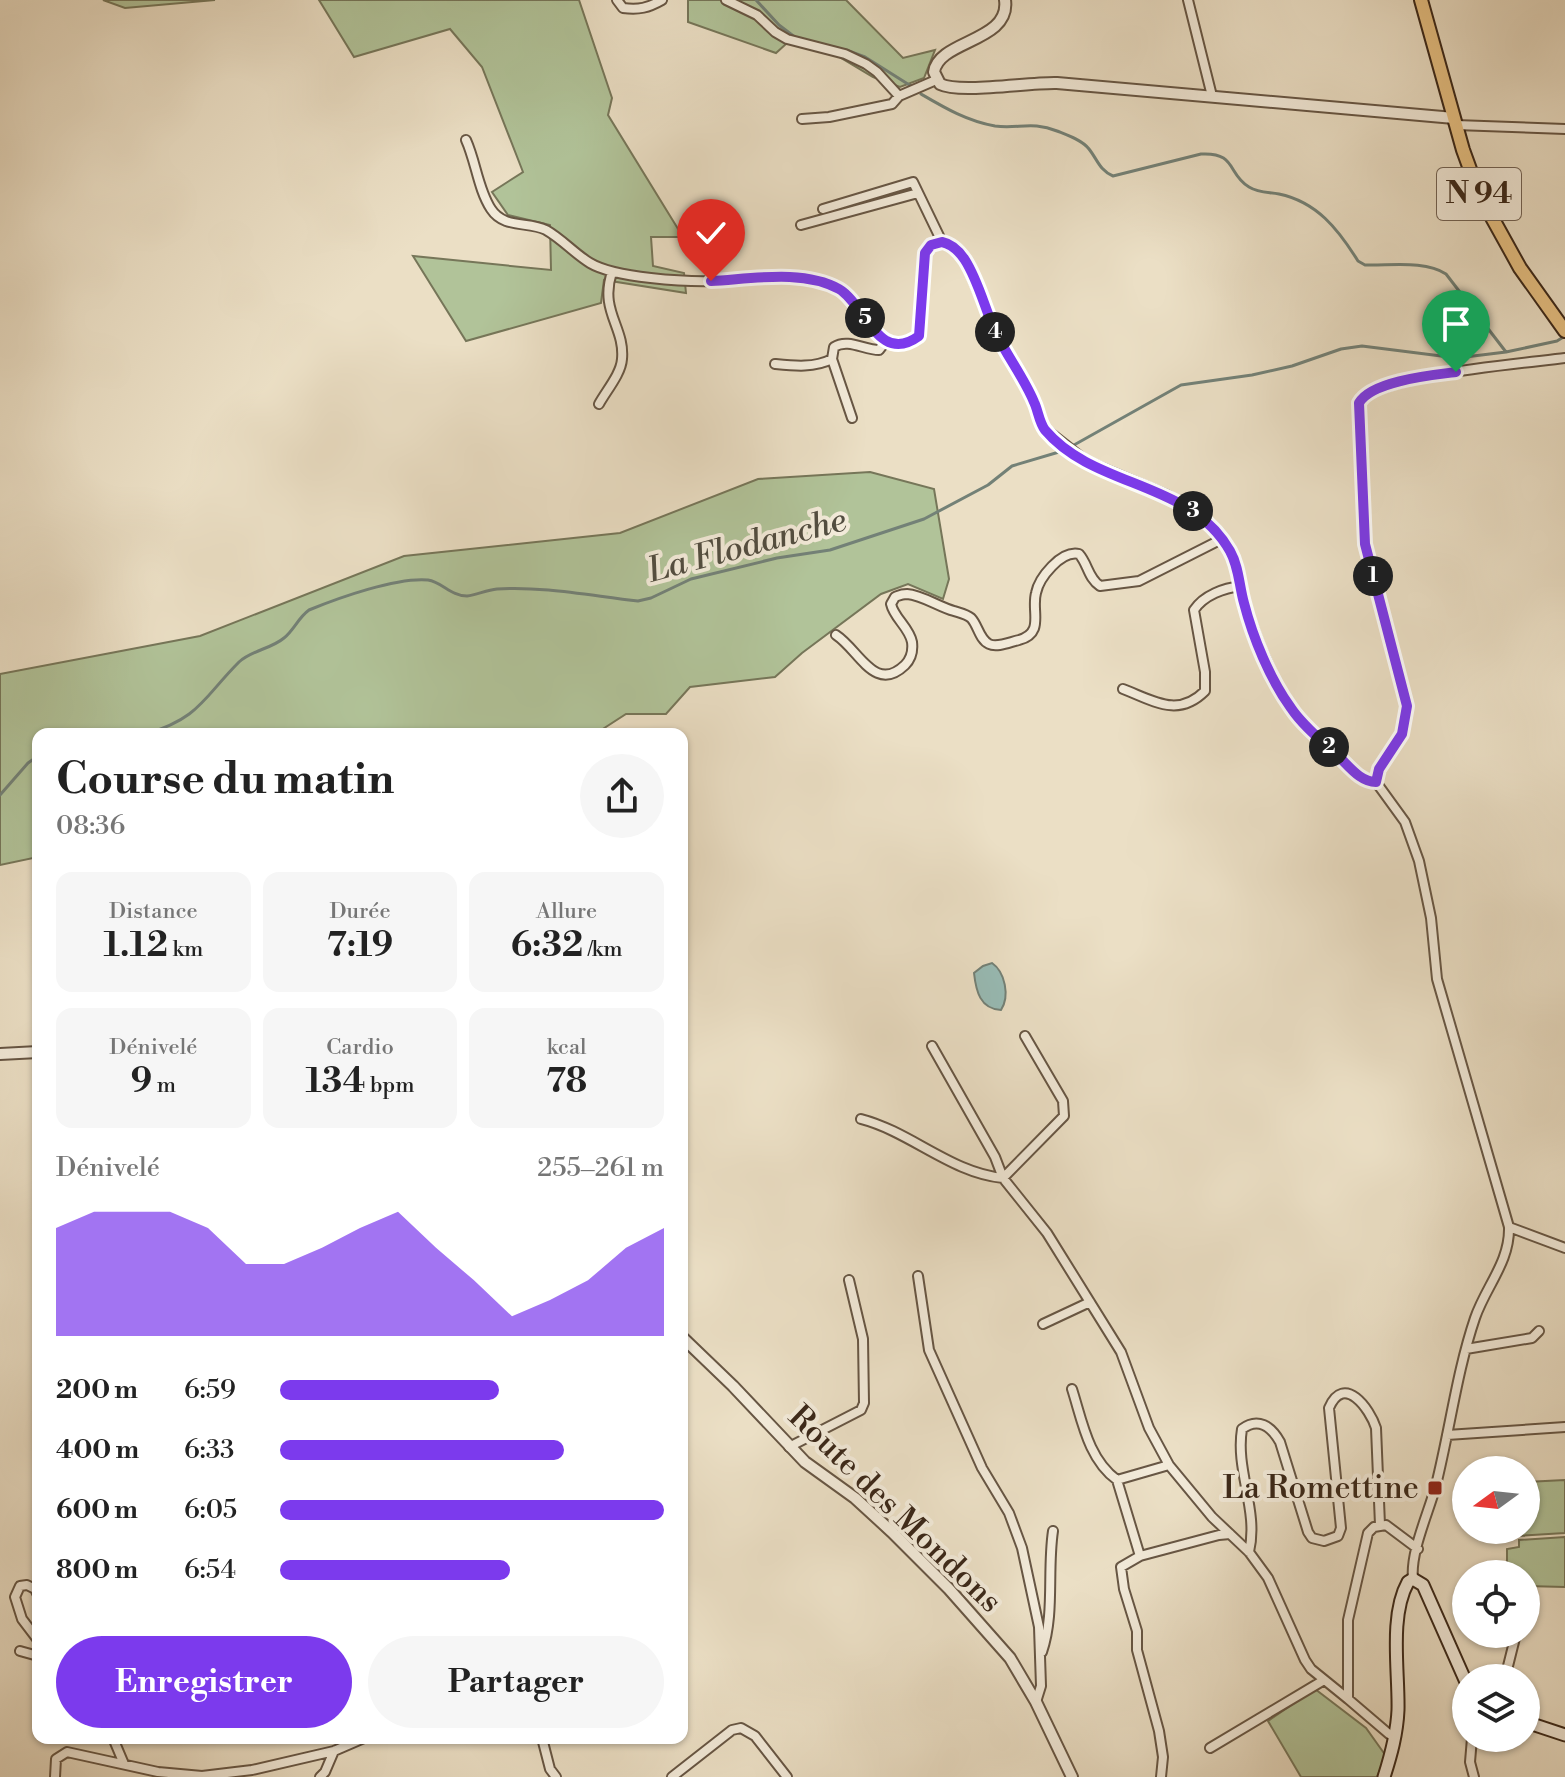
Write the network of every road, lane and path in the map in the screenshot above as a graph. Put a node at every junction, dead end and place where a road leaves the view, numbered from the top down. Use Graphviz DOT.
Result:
graph roads {
  1 [pos="617,0"];
  2 [pos="662,0"];
  3 [pos="726,0"];
  4 [pos="1005,0"];
  5 [pos="1188,0"];
  6 [pos="1421,0"];
  7 [pos="1429,0"];
  8 [pos="936,80"];
  9 [pos="899,96"];
  10 [pos="1212,96"];
  11 [pos="802,119"];
  12 [pos="1455,119"];
  13 [pos="1565,129"];
  14 [pos="466,140"];
  15 [pos="918,193"];
  16 [pos="823,209"];
  17 [pos="801,225"];
  18 [pos="942,242"];
  19 [pos="612,272"];
  20 [pos="1562,322"];
  21 [pos="886,341"];
  22 [pos="1565,358"];
  23 [pos="832,359"];
  24 [pos="775,364"];
  25 [pos="599,404"];
  26 [pos="852,418"];
  27 [pos="1222,539"];
  28 [pos="1241,586"];
  29 [pos="836,635"];
  30 [pos="1123,689"];
  31 [pos="1376,782"];
  32 [pos="1025,1036"];
  33 [pos="932,1046"];
  34 [pos="32,1052"];
  35 [pos="0,1054"];
  36 [pos="861,1119"];
  37 [pos="1003,1178"];
  38 [pos="1509,1227"];
  39 [pos="1565,1248"];
  40 [pos="918,1276"];
  41 [pos="849,1280"];
  42 [pos="1090,1302"];
  43 [pos="1043,1324"];
  44 [pos="1539,1331"];
  45 [pos="688,1343"];
  46 [pos="1466,1349"];
  47 [pos="1072,1389"];
  48 [pos="1565,1427"];
  49 [pos="1447,1435"];
  50 [pos="789,1447"];
  51 [pos="1169,1465"];
  52 [pos="1117,1480"];
  53 [pos="1380,1525"];
  54 [pos="1053,1531"];
  55 [pos="1230,1534"];
  56 [pos="1418,1549"];
  57 [pos="1249,1552"];
  58 [pos="1140,1556"];
  59 [pos="1413,1579"];
  60 [pos="32,1588"];
  61 [pos="32,1632"];
  62 [pos="20,1651"];
  63 [pos="32,1654"];
  64 [pos="1041,1656"];
  65 [pos="1458,1664"];
  66 [pos="1324,1680"];
  67 [pos="1348,1699"];
  68 [pos="1036,1702"];
  69 [pos="1540,1727"];
  70 [pos="1565,1735"];
  71 [pos="1395,1737"];
  72 [pos="116,1744"];
  73 [pos="350,1744"];
  74 [pos="544,1744"];
  75 [pos="1210,1748"];
  76 [pos="334,1751"];
  77 [pos="1469,1752"];
  78 [pos="124,1764"];
  79 [pos="55,1777"];
  80 [pos="320,1777"];
  81 [pos="556,1777"];
  82 [pos="672,1777"];
  83 [pos="787,1777"];
  84 [pos="1072,1777"];
  85 [pos="1161,1777"];
  86 [pos="1384,1777"];
  87 [pos="1474,1777"];
  1 -- 2 [label="street"];
  3 -- 9 [label="street"];
  4 -- 8 [label="street"];
  5 -- 10 [label="street"];
  6 -- 12 [label="main road, N 94"];
  7 -- 12 [label="main road, N 94"];
  8 -- 9 [label="street"];
  8 -- 10 [label="street"];
  9 -- 11 [label="street"];
  10 -- 12 [label="street"];
  12 -- 13 [label="street"];
  12 -- 20 [label="main road, N 94"];
  14 -- 19 [label="street"];
  15 -- 16 [label="street"];
  15 -- 17 [label="street"];
  15 -- 18 [label="street"];
  18 -- 21 [label="street"];
  18 -- 27 [label="street"];
  19 -- 21 [label="street"];
  19 -- 25 [label="street"];
  21 -- 23 [label="street"];
  22 -- 31 [label="street"];
  23 -- 24 [label="street"];
  23 -- 26 [label="street"];
  27 -- 28 [label="street"];
  27 -- 29 [label="street"];
  28 -- 30 [label="street"];
  28 -- 31 [label="street"];
  31 -- 38 [label="street"];
  32 -- 37 [label="street"];
  33 -- 37 [label="street"];
  34 -- 35 [label="street"];
  36 -- 37 [label="street"];
  37 -- 42 [label="street"];
  38 -- 39 [label="street"];
  38 -- 46 [label="street"];
  40 -- 64 [label="street"];
  41 -- 50 [label="street"];
  42 -- 43 [label="street"];
  42 -- 51 [label="street"];
  44 -- 46 [label="street"];
  45 -- 50 [label="street, Route des Mondons"];
  46 -- 49 [label="street"];
  47 -- 52 [label="street"];
  48 -- 49 [label="street"];
  49 -- 56 [label="street"];
  50 -- 68 [label="street, Route des Mondons"];
  51 -- 52 [label="street"];
  51 -- 55 [label="street"];
  52 -- 58 [label="street"];
  53 -- 56 [label="street"];
  53 -- 57 [label="street"];
  53 -- 67 [label="street"];
  54 -- 64 [label="street"];
  55 -- 57 [label="street"];
  55 -- 58 [label="street"];
  56 -- 59 [label="street"];
  57 -- 66 [label="street"];
  58 -- 85 [label="street"];
  59 -- 65 [label="main road"];
  59 -- 71 [label="main road"];
  60 -- 61 [label="street"];
  62 -- 63 [label="street"];
  64 -- 68 [label="street"];
  66 -- 67 [label="street"];
  66 -- 75 [label="street"];
  67 -- 71 [label="street"];
  68 -- 84 [label="street, Route des Mondons"];
  69 -- 70 [label="main road"];
  71 -- 86 [label="main road"];
  72 -- 78 [label="street"];
  73 -- 76 [label="street"];
  74 -- 81 [label="street"];
  76 -- 78 [label="street"];
  76 -- 80 [label="street"];
  77 -- 87 [label="street"];
  78 -- 79 [label="street"];
  82 -- 83 [label="street"];
}
